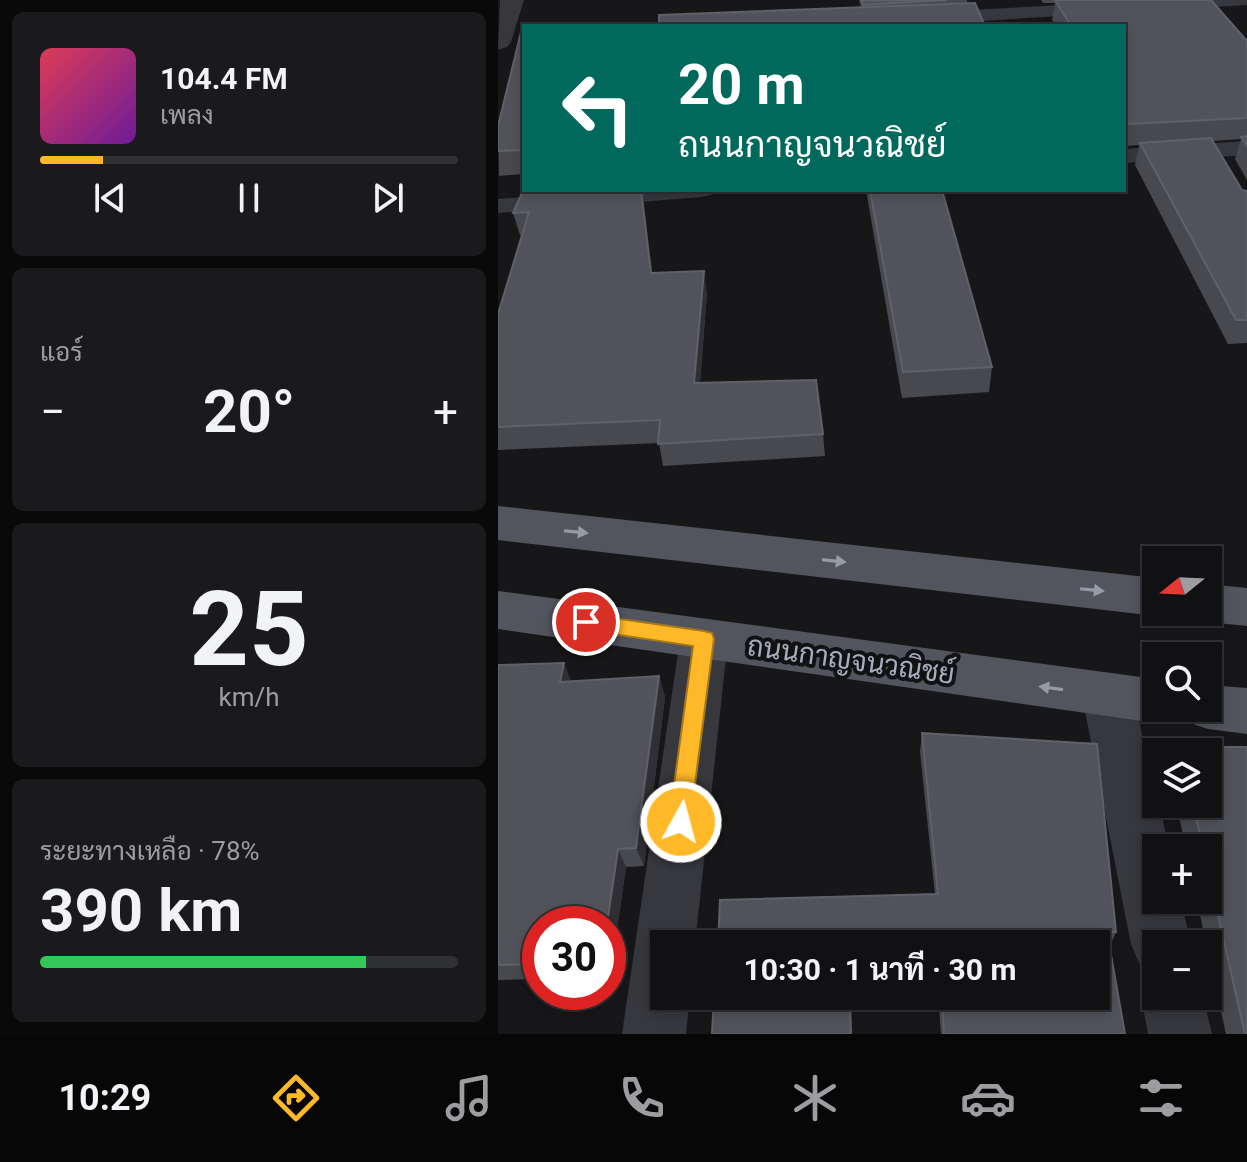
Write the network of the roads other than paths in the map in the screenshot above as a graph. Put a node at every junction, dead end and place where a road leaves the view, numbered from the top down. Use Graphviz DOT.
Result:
graph roads {
  1 [pos="1243,2"];
  2 [pos="1147,7"];
  3 [pos="1115,8"];
  4 [pos="910,20"];
  5 [pos="1247,148"];
  6 [pos="1214,149"];
  7 [pos="1126,156"];
  8 [pos="1227,172"];
  9 [pos="676,192"];
  10 [pos="498,206"];
  11 [pos="498,523"];
  12 [pos="1142,595"];
  13 [pos="1222,604"];
  14 [pos="1247,607"];
  15 [pos="498,610"];
  16 [pos="704,639"];
  17 [pos="1132,699"];
  18 [pos="1222,708"];
  19 [pos="1247,711"];
  20 [pos="667,930"];
  21 [pos="1159,930"];
  22 [pos="657,1010"];
  23 [pos="1175,1010"];
  24 [pos="654,1034"];
  25 [pos="1180,1034"];
  1 -- 2 [label="lane"];
  3 -- 4 [label="lane"];
  5 -- 6 [label="lane"];
  6 -- 7 [label="lane"];
  6 -- 8 [label="lane"];
  9 -- 10 [label="lane"];
  11 -- 12 [label="main road, one-way"];
  13 -- 14 [label="main road"];
  15 -- 16 [label="main road, ถนนกาญจนวณิชย์"];
  17 -- 16 [label="main road, ถนนกาญจนวณิชย์, one-way"];
  16 -- 20 [label="street"];
  17 -- 21 [label="street"];
  18 -- 19 [label="main road"];
  22 -- 24 [label="street"];
  23 -- 25 [label="street"];
}
